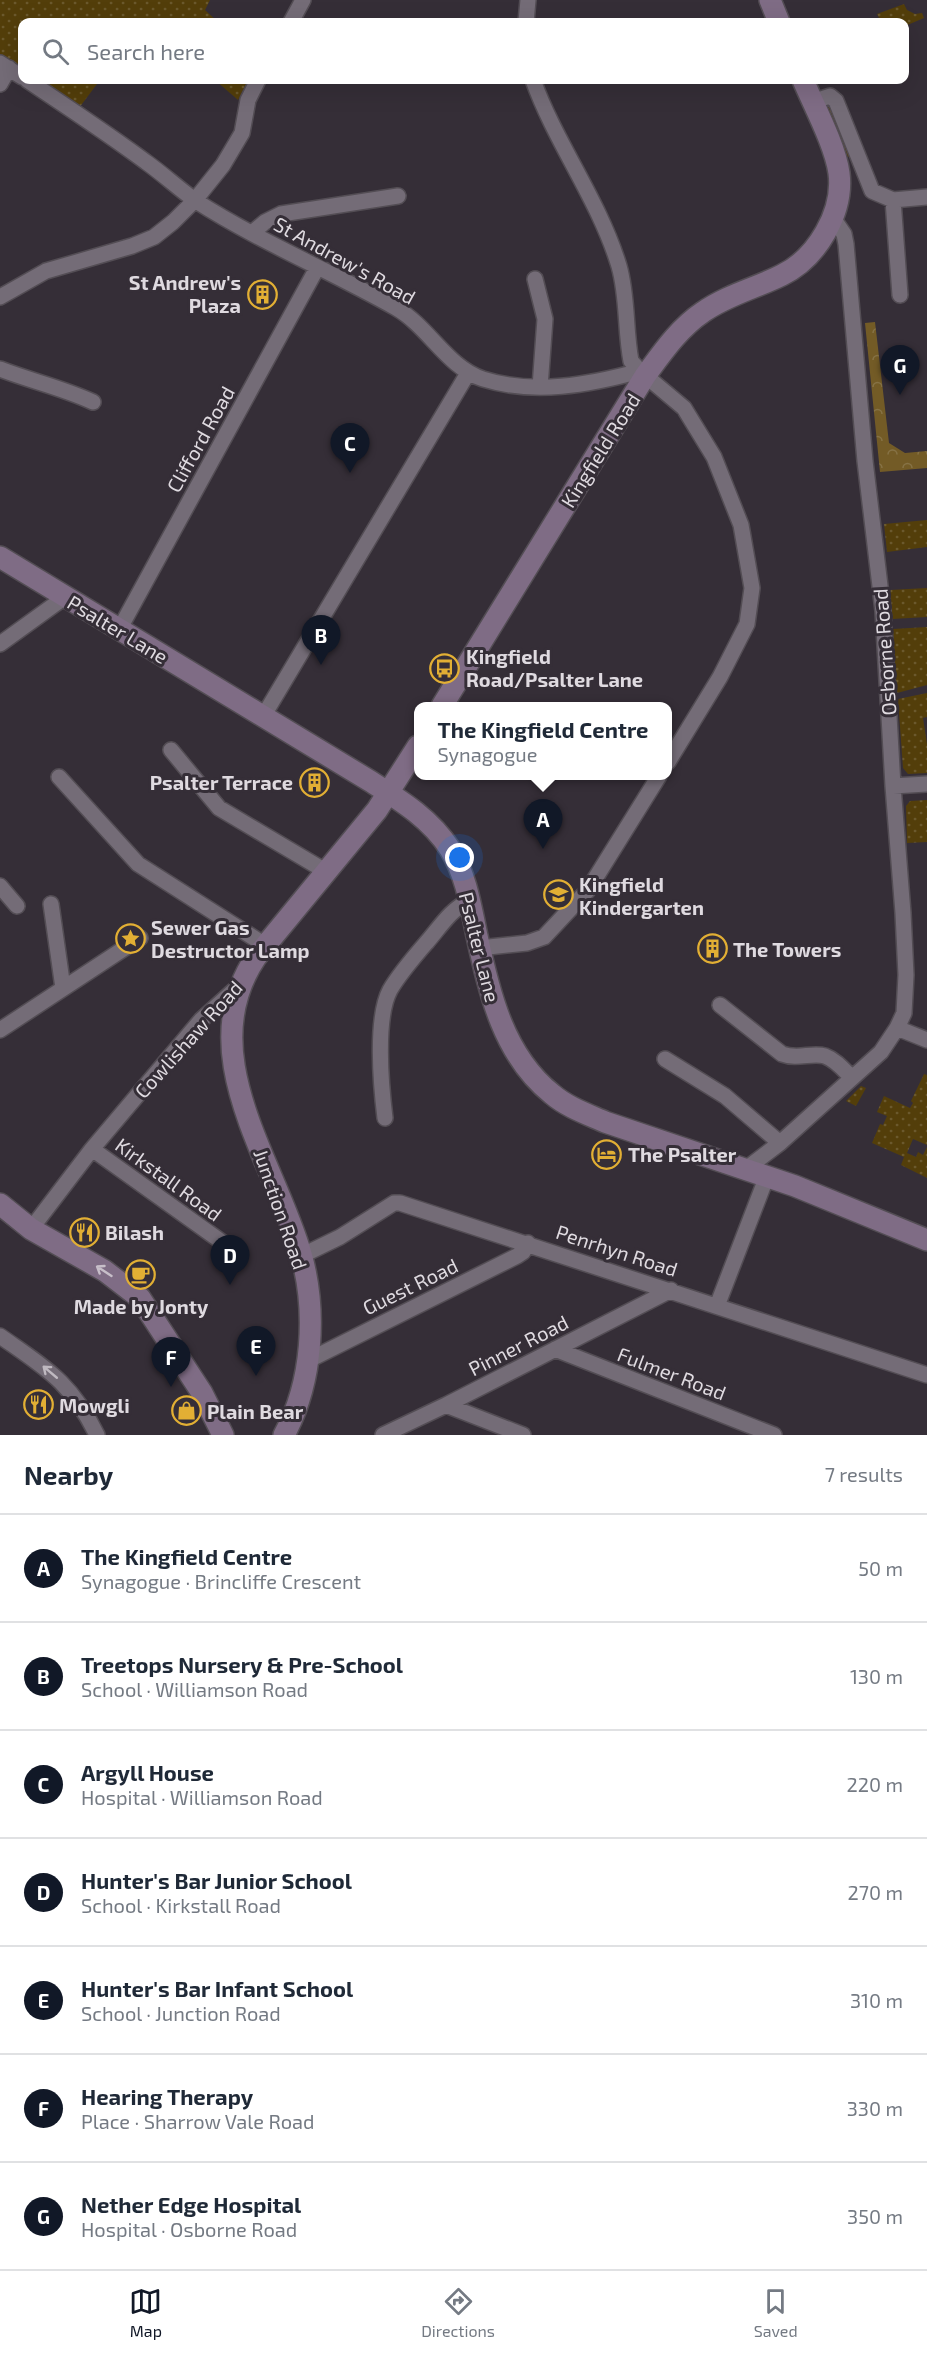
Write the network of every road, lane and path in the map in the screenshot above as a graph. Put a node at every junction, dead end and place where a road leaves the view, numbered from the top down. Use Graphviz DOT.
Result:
graph roads {
  1 [pos="303,0"];
  2 [pos="528,0"];
  3 [pos="770,0"];
  4 [pos="293,18"];
  5 [pos="526,18"];
  6 [pos="777,18"];
  7 [pos="4,65"];
  8 [pos="18,74"];
  9 [pos="0,84"];
  10 [pos="33,84"];
  11 [pos="256,84"];
  12 [pos="535,84"];
  13 [pos="805,84"];
  14 [pos="812,102"];
  15 [pos="398,196"];
  16 [pos="927,197"];
  17 [pos="195,200"];
  18 [pos="893,200"];
  19 [pos="832,218"];
  20 [pos="252,232"];
  21 [pos="317,268"];
  22 [pos="535,279"];
  23 [pos="900,295"];
  24 [pos="0,297"];
  25 [pos="0,369"];
  26 [pos="468,373"];
  27 [pos="642,374"];
  28 [pos="540,387"];
  29 [pos="93,402"];
  30 [pos="0,557"];
  31 [pos="65,597"];
  32 [pos="119,630"];
  33 [pos="0,644"];
  34 [pos="444,702"];
  35 [pos="264,716"];
  36 [pos="171,750"];
  37 [pos="414,752"];
  38 [pos="672,755"];
  39 [pos="59,777"];
  40 [pos="657,780"];
  41 [pos="927,784"];
  42 [pos="892,786"];
  43 [pos="389,793"];
  44 [pos="327,872"];
  45 [pos="0,886"];
  46 [pos="469,901"];
  47 [pos="51,904"];
  48 [pos="17,906"];
  49 [pos="140,938"];
  50 [pos="265,945"];
  51 [pos="479,948"];
  52 [pos="241,984"];
  53 [pos="63,988"];
  54 [pos="720,1005"];
  55 [pos="897,1028"];
  56 [pos="0,1030"];
  57 [pos="927,1040"];
  58 [pos="665,1059"];
  59 [pos="852,1077"];
  60 [pos="385,1118"];
  61 [pos="780,1143"];
  62 [pos="92,1149"];
  63 [pos="746,1169"];
  64 [pos="767,1176"];
  65 [pos="1,1208"];
  66 [pos="31,1228"];
  67 [pos="927,1240"];
  68 [pos="222,1242"];
  69 [pos="528,1243"];
  70 [pos="301,1256"];
  71 [pos="671,1290"];
  72 [pos="717,1306"];
  73 [pos="0,1336"];
  74 [pos="555,1349"];
  75 [pos="307,1360"];
  76 [pos="927,1376"];
  77 [pos="446,1405"];
  78 [pos="97,1435"];
  79 [pos="223,1435"];
  80 [pos="284,1435"];
  81 [pos="383,1435"];
  82 [pos="523,1435"];
  83 [pos="774,1435"];
  1 -- 4 [label="street"];
  2 -- 5 [label="street"];
  3 -- 6 [label="street"];
  7 -- 8 [label="street"];
  7 -- 9 [label="street"];
  10 -- 17 [label="street, St Andrew's Road"];
  11 -- 17 [label="street"];
  12 -- 27 [label="street, Kingfield Road"];
  13 -- 14 [label="street"];
  14 -- 18 [label="street"];
  14 -- 19 [label="street"];
  15 -- 20 [label="street"];
  16 -- 18 [label="street"];
  17 -- 20 [label="street, St Andrew's Road"];
  17 -- 24 [label="street"];
  18 -- 23 [label="street"];
  19 -- 27 [label="street"];
  19 -- 42 [label="street, Osborne Road"];
  20 -- 21 [label="street, St Andrew's Road"];
  21 -- 26 [label="street, St Andrew's Road"];
  21 -- 32 [label="street, Clifford Road"];
  22 -- 28 [label="street"];
  25 -- 29 [label="street"];
  26 -- 28 [label="street, St Andrew's Road"];
  26 -- 35 [label="street"];
  27 -- 28 [label="street, St Andrew's Road"];
  27 -- 34 [label="street, Kingfield Road"];
  27 -- 38 [label="street"];
  30 -- 31 [label="street, Psalter Lane"];
  31 -- 32 [label="street, Psalter Lane"];
  31 -- 33 [label="street"];
  32 -- 35 [label="street, Psalter Lane"];
  35 -- 43 [label="street, Psalter Lane"];
  36 -- 44 [label="street"];
  37 -- 43 [label="street"];
  39 -- 50 [label="street"];
  40 -- 51 [label="street"];
  41 -- 42 [label="street"];
  42 -- 55 [label="street, Osborne Road"];
  43 -- 44 [label="street, Cowlishaw Road"];
  43 -- 46 [label="street, Psalter Lane"];
  44 -- 50 [label="street, Cowlishaw Road"];
  45 -- 48 [label="street"];
  46 -- 51 [label="street, Psalter Lane"];
  46 -- 60 [label="street"];
  47 -- 53 [label="street"];
  49 -- 53 [label="street"];
  50 -- 52 [label="street, Cowlishaw Road"];
  51 -- 63 [label="street, Psalter Lane"];
  52 -- 62 [label="street, Cowlishaw Road"];
  52 -- 70 [label="street, Junction Road"];
  53 -- 56 [label="street"];
  54 -- 59 [label="street"];
  55 -- 57 [label="street"];
  55 -- 59 [label="street, Osborne Road"];
  58 -- 61 [label="street"];
  59 -- 61 [label="street, Osborne Road"];
  61 -- 63 [label="street, Osborne Road"];
  62 -- 66 [label="street, Cowlishaw Road"];
  62 -- 68 [label="street, Kirkstall Road"];
  63 -- 64 [label="street, Psalter Lane"];
  64 -- 67 [label="street, Psalter Lane"];
  64 -- 72 [label="street"];
  65 -- 66 [label="street"];
  79 -- 66 [label="street, one-way"];
  69 -- 70 [label="street, Penrhyn Road"];
  69 -- 71 [label="street, Penrhyn Road"];
  69 -- 75 [label="street, Guest Road"];
  70 -- 75 [label="street, Junction Road"];
  71 -- 72 [label="street, Penrhyn Road"];
  71 -- 74 [label="street, Pinner Road"];
  72 -- 76 [label="street, Penrhyn Road"];
  78 -- 73 [label="street, one-way"];
  74 -- 77 [label="street, Pinner Road"];
  74 -- 83 [label="street, Fulmer Road"];
  75 -- 80 [label="street, Junction Road"];
  77 -- 81 [label="street, Pinner Road"];
  77 -- 82 [label="street"];
}
